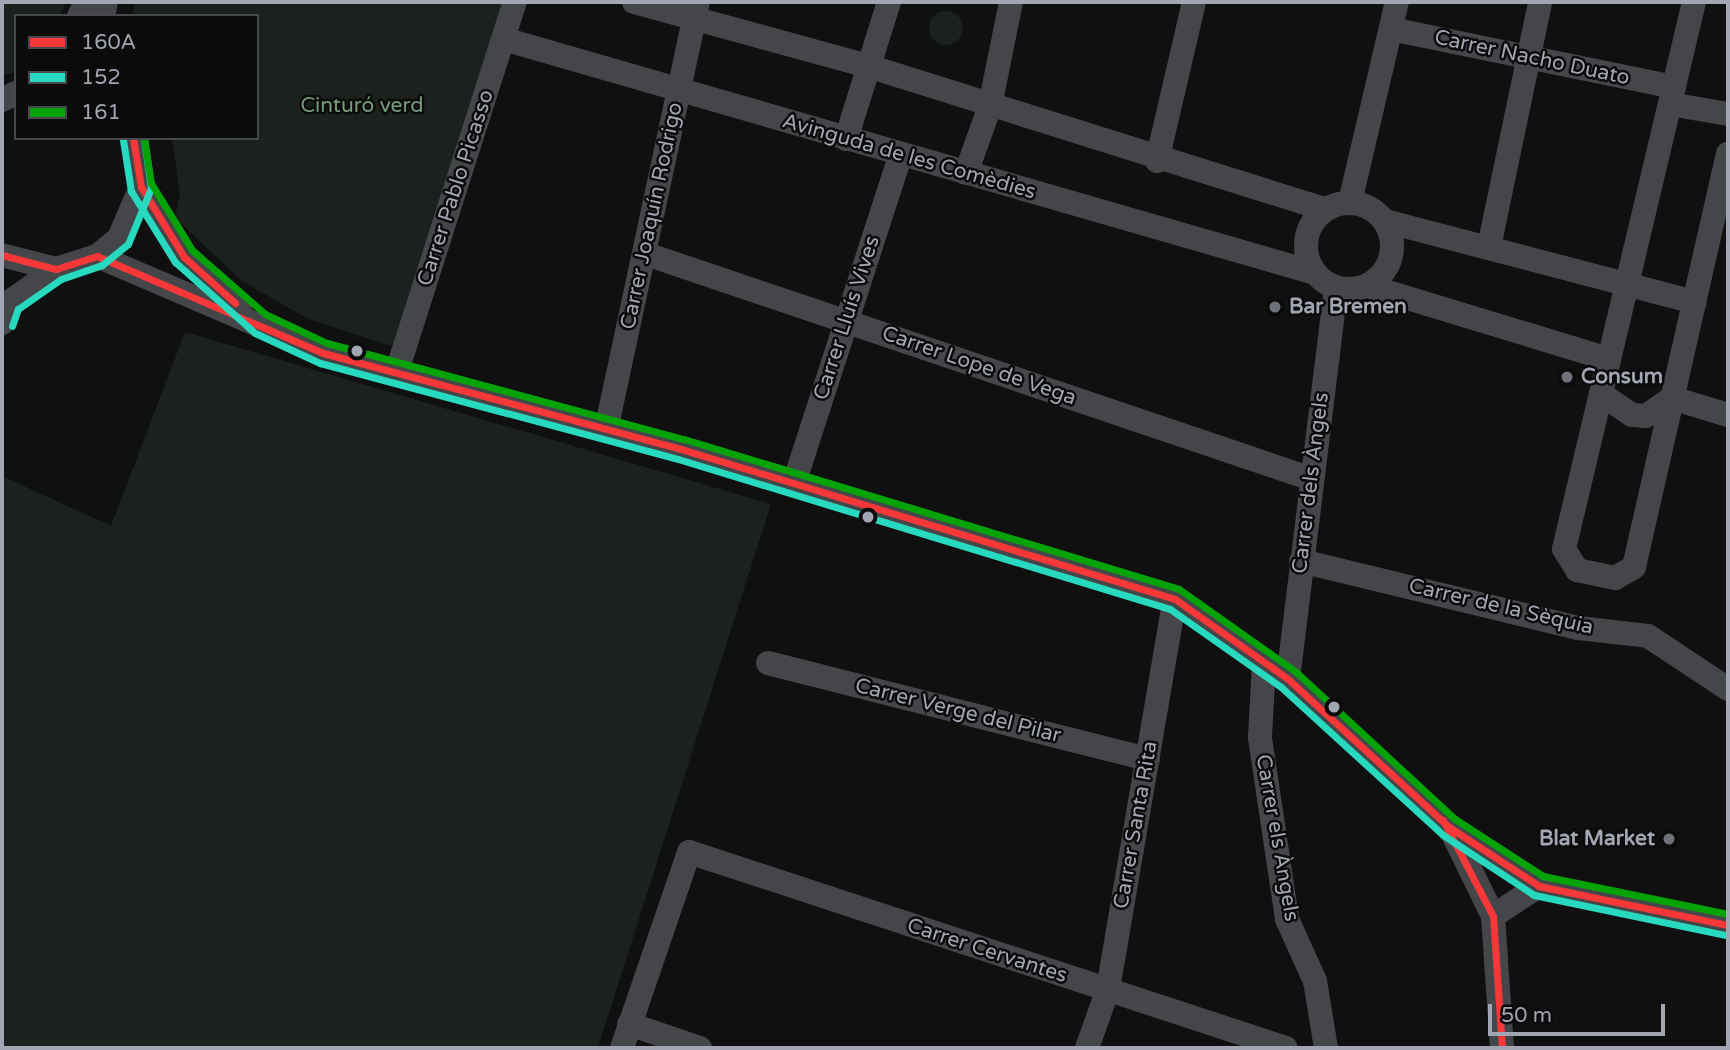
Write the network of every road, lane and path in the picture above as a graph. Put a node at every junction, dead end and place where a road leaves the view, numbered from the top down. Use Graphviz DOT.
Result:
graph roads {
  1 [pos="515,2"];
  2 [pos="634,2"];
  3 [pos="889,2"];
  4 [pos="1011,2"];
  5 [pos="1194,2"];
  6 [pos="1397,2"];
  7 [pos="1541,2"];
  8 [pos="1694,2"];
  9 [pos="696,10"];
  10 [pos="1391,29"];
  11 [pos="504,38"];
  12 [pos="1529,58"];
  13 [pos="868,66"];
  14 [pos="679,88"];
  15 [pos="1672,96"];
  16 [pos="990,106"];
  17 [pos="1728,114"];
  18 [pos="846,138"];
  19 [pos="133,140"];
  20 [pos="901,154"];
  21 [pos="1728,154"];
  22 [pos="1157,161"];
  23 [pos="966,173"];
  24 [pos="141,187"];
  25 [pos="1350,202"];
  26 [pos="1325,209"];
  27 [pos="1389,222"];
  28 [pos="1489,247"];
  29 [pos="646,254"];
  30 [pos="2,255"];
  31 [pos="97,256"];
  32 [pos="56,269"];
  33 [pos="1315,273"];
  34 [pos="1368,286"];
  35 [pos="1627,286"];
  36 [pos="1336,288"];
  37 [pos="1695,302"];
  38 [pos="847,320"];
  39 [pos="2,323"];
  40 [pos="259,323"];
  41 [pos="1609,359"];
  42 [pos="396,374"];
  43 [pos="1601,394"];
  44 [pos="1672,398"];
  45 [pos="1728,415"];
  46 [pos="606,430"];
  47 [pos="1312,480"];
  48 [pos="794,484"];
  49 [pos="1301,561"];
  50 [pos="1175,599"];
  51 [pos="768,663"];
  52 [pos="1264,663"];
  53 [pos="1288,679"];
  54 [pos="1728,689"];
  55 [pos="1147,758"];
  56 [pos="1450,827"];
  57 [pos="1539,886"];
  58 [pos="1493,916"];
  59 [pos="1728,925"];
  60 [pos="1108,989"];
  61 [pos="629,1024"];
  62 [pos="622,1048"];
  63 [pos="700,1048"];
  64 [pos="1087,1048"];
  65 [pos="1286,1048"];
  66 [pos="1326,1048"];
  67 [pos="1502,1048"];
  1 -- 11 [label="street, Carrer Pablo Picasso"];
  2 -- 9 [label="street"];
  3 -- 13 [label="street"];
  4 -- 16 [label="street"];
  5 -- 22 [label="street"];
  6 -- 10 [label="street"];
  7 -- 12 [label="street"];
  8 -- 15 [label="street"];
  9 -- 13 [label="street"];
  9 -- 14 [label="street, Carrer Joaquín Rodrigo"];
  10 -- 12 [label="street, Carrer Nacho Duato"];
  10 -- 25 [label="street"];
  11 -- 14 [label="street, Avinguda de les Comèdies"];
  11 -- 42 [label="street, Carrer Pablo Picasso"];
  12 -- 15 [label="street, Carrer Nacho Duato"];
  12 -- 28 [label="street"];
  13 -- 16 [label="street"];
  13 -- 18 [label="street"];
  14 -- 18 [label="street, Avinguda de les Comèdies"];
  14 -- 29 [label="street, Carrer Joaquín Rodrigo"];
  15 -- 17 [label="street, Carrer Nacho Duato"];
  15 -- 35 [label="street"];
  16 -- 22 [label="street"];
  16 -- 23 [label="street"];
  18 -- 20 [label="street, Avinguda de les Comèdies"];
  19 -- 24 [label="street"];
  20 -- 23 [label="street, Avinguda de les Comèdies"];
  20 -- 38 [label="street, Carrer Lluís Vives"];
  21 -- 37 [label="street"];
  22 -- 26 [label="street"];
  23 -- 33 [label="street, Avinguda de les Comèdies"];
  24 -- 31 [label="street"];
  24 -- 40 [label="street"];
  25 -- 26 [label="street"];
  25 -- 27 [label="street"];
  26 -- 33 [label="street"];
  27 -- 28 [label="street"];
  27 -- 34 [label="street"];
  28 -- 35 [label="street"];
  29 -- 38 [label="street, Carrer Lope de Vega"];
  29 -- 46 [label="street, Carrer Joaquín Rodrigo"];
  30 -- 32 [label="street"];
  31 -- 32 [label="street"];
  31 -- 40 [label="street"];
  32 -- 39 [label="street"];
  33 -- 36 [label="street"];
  34 -- 36 [label="street"];
  34 -- 41 [label="street"];
  35 -- 37 [label="street"];
  35 -- 41 [label="street"];
  36 -- 47 [label="street, Carrer dels Àngels"];
  37 -- 44 [label="street"];
  38 -- 47 [label="street, Carrer Lope de Vega"];
  38 -- 48 [label="street, Carrer Lluís Vives"];
  40 -- 42 [label="street"];
  41 -- 43 [label="street"];
  42 -- 46 [label="street"];
  43 -- 44 [label="street"];
  43 -- 44 [label="street"];
  44 -- 45 [label="street"];
  46 -- 48 [label="street"];
  47 -- 49 [label="street, Carrer dels Àngels"];
  48 -- 50 [label="street"];
  49 -- 53 [label="street, Carrer dels Àngels"];
  49 -- 54 [label="street, Carrer de la Sèquia"];
  50 -- 52 [label="street"];
  50 -- 55 [label="street, Carrer Santa Rita"];
  51 -- 55 [label="street, Carrer Verge del Pilar"];
  52 -- 53 [label="street"];
  52 -- 66 [label="street, Carrer els Àngels"];
  53 -- 56 [label="street"];
  55 -- 60 [label="street, Carrer Santa Rita"];
  56 -- 57 [label="street"];
  56 -- 58 [label="street"];
  57 -- 58 [label="street"];
  57 -- 59 [label="street"];
  58 -- 67 [label="street"];
  60 -- 61 [label="street, Carrer Cervantes"];
  60 -- 64 [label="street, Carrer Santa Rita"];
  60 -- 65 [label="street, Carrer Cervantes"];
  61 -- 62 [label="street"];
  61 -- 63 [label="street"];
}
